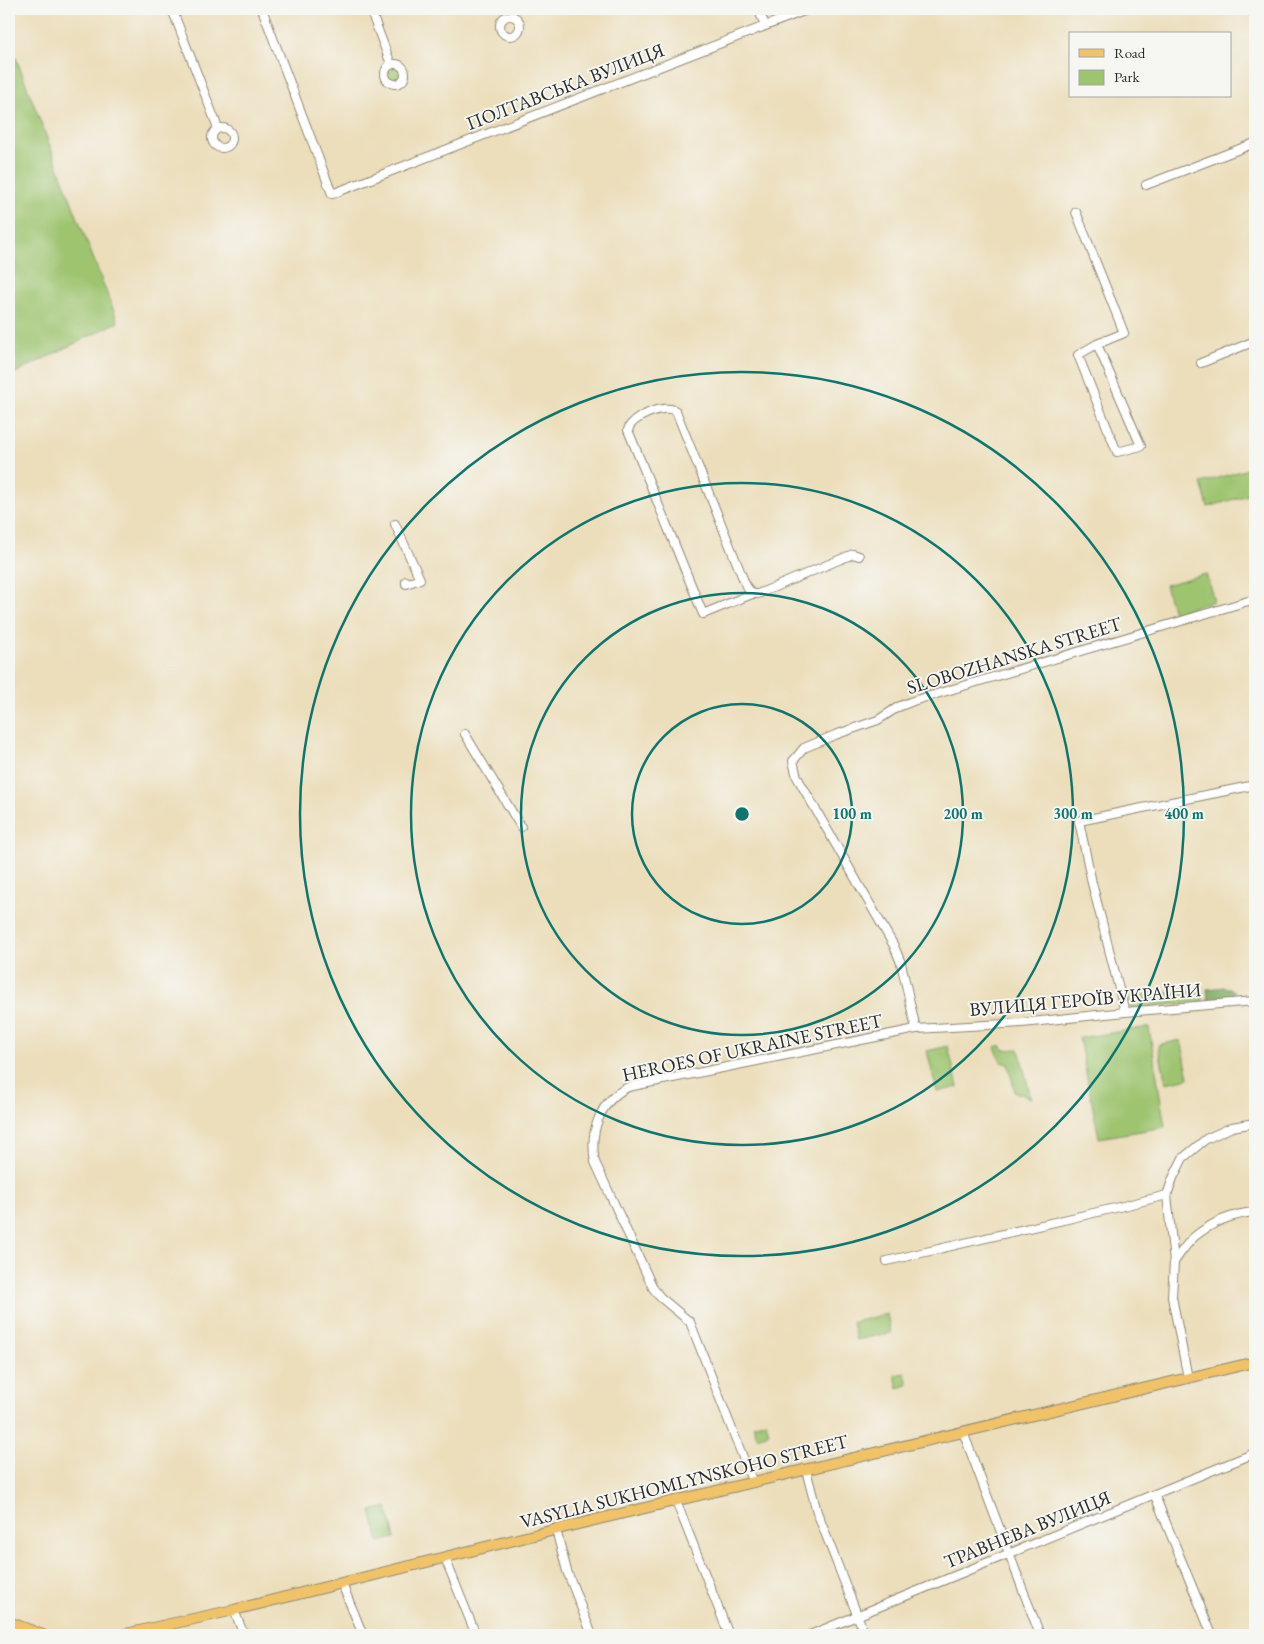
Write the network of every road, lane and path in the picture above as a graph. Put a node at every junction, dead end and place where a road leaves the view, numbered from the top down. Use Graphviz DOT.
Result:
graph roads {
  1 [pos="172,9"];
  2 [pos="262,9"];
  3 [pos="370,9"];
  4 [pos="758,9"];
  5 [pos="809,9"];
  6 [pos="765,25"];
  7 [pos="391,64"];
  8 [pos="218,128"];
  9 [pos="1255,142"];
  10 [pos="1146,185"];
  11 [pos="1076,212"];
  12 [pos="1255,342"];
  13 [pos="1097,344"];
  14 [pos="1200,363"];
  15 [pos="395,524"];
  16 [pos="859,556"];
  17 [pos="406,581"];
  18 [pos="752,594"];
  19 [pos="1255,599"];
  20 [pos="465,734"];
  21 [pos="1255,786"];
  22 [pos="521,827"];
  23 [pos="1255,1001"];
  24 [pos="1125,1012"];
  25 [pos="916,1028"];
  26 [pos="1255,1123"];
  27 [pos="1167,1195"];
  28 [pos="1255,1212"];
  29 [pos="1172,1243"];
  30 [pos="1186,1247"];
  31 [pos="887,1261"];
  32 [pos="1174,1262"];
  33 [pos="1255,1362"];
  34 [pos="1188,1378"];
  35 [pos="963,1432"];
  36 [pos="1255,1453"];
  37 [pos="806,1470"];
  38 [pos="753,1483"];
  39 [pos="1154,1496"];
  40 [pos="676,1501"];
  41 [pos="556,1530"];
  42 [pos="1009,1553"];
  43 [pos="445,1558"];
  44 [pos="342,1584"];
  45 [pos="234,1610"];
  46 [pos="857,1616"];
  47 [pos="9,1622"];
  48 [pos="43,1635"];
  49 [pos="127,1635"];
  50 [pos="244,1635"];
  51 [pos="363,1635"];
  52 [pos="476,1635"];
  53 [pos="592,1635"];
  54 [pos="729,1635"];
  55 [pos="810,1635"];
  56 [pos="865,1635"];
  57 [pos="1040,1635"];
  58 [pos="1212,1635"];
  1 -- 8 [label="street"];
  2 -- 6 [label="street, ПОЛТАВСЬКА ВУЛИЦЯ"];
  3 -- 7 [label="street"];
  4 -- 6 [label="street"];
  5 -- 6 [label="street, ПОЛТАВСЬКА ВУЛИЦЯ"];
  9 -- 10 [label="street"];
  11 -- 13 [label="street"];
  12 -- 14 [label="street"];
  13 -- 13 [label="street"];
  15 -- 17 [label="street"];
  16 -- 18 [label="street"];
  18 -- 18 [label="street"];
  19 -- 25 [label="street, SLOBOZHANSKA STREET"];
  20 -- 22 [label="street"];
  21 -- 24 [label="street"];
  23 -- 24 [label="street, ВУЛИЦЯ ГЕРОЇВ УКРАЇНИ"];
  24 -- 25 [label="street, ВУЛИЦЯ ГЕРОЇВ УКРАЇНИ"];
  25 -- 38 [label="street, HEROES OF UKRAINE STREET"];
  26 -- 27 [label="street"];
  27 -- 29 [label="street"];
  27 -- 31 [label="street"];
  28 -- 30 [label="street"];
  29 -- 30 [label="street"];
  29 -- 32 [label="street"];
  30 -- 32 [label="street"];
  32 -- 34 [label="street"];
  33 -- 34 [label="main road, VASYLIA SUKHOMLYNSKOHO STREET"];
  34 -- 35 [label="main road, VASYLIA SUKHOMLYNSKOHO STREET"];
  35 -- 37 [label="main road, VASYLIA SUKHOMLYNSKOHO STREET"];
  35 -- 42 [label="street"];
  36 -- 39 [label="street, ТРАВНЕВА ВУЛИЦЯ"];
  37 -- 38 [label="main road, VASYLIA SUKHOMLYNSKOHO STREET"];
  37 -- 46 [label="street"];
  38 -- 40 [label="main road, VASYLIA SUKHOMLYNSKOHO STREET"];
  39 -- 42 [label="street, ТРАВНЕВА ВУЛИЦЯ"];
  39 -- 58 [label="street"];
  40 -- 41 [label="main road, VASYLIA SUKHOMLYNSKOHO STREET"];
  40 -- 54 [label="street"];
  41 -- 43 [label="main road, VASYLIA SUKHOMLYNSKOHO STREET"];
  41 -- 53 [label="street"];
  42 -- 46 [label="street, ТРАВНЕВА ВУЛИЦЯ"];
  42 -- 57 [label="street"];
  43 -- 44 [label="main road, VASYLIA SUKHOMLYNSKOHO STREET"];
  43 -- 52 [label="street"];
  44 -- 45 [label="main road, VASYLIA SUKHOMLYNSKOHO STREET"];
  44 -- 51 [label="street"];
  45 -- 49 [label="main road, VASYLIA SUKHOMLYNSKOHO STREET"];
  45 -- 50 [label="street"];
  46 -- 55 [label="street, ТРАВНЕВА ВУЛИЦЯ"];
  46 -- 56 [label="street"];
  47 -- 48 [label="main road"];
}
